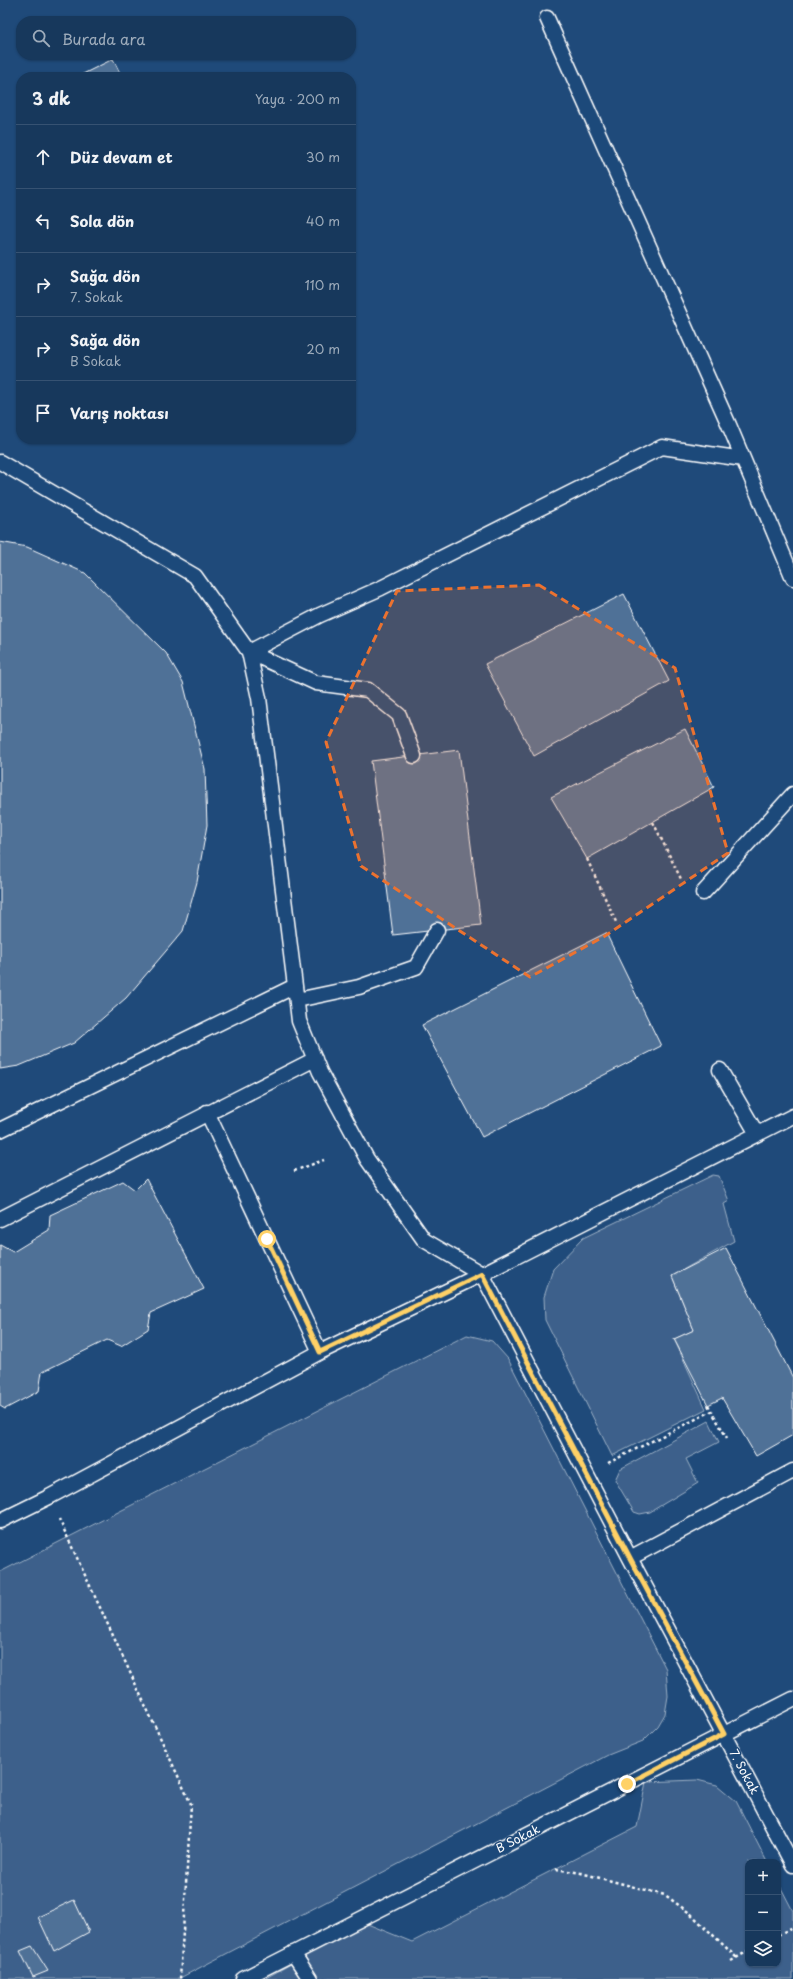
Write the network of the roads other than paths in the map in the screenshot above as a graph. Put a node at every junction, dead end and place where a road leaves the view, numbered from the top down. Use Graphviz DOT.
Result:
graph roads {
  1 [pos="547,18"];
  2 [pos="743,459"];
  3 [pos="0,462"];
  4 [pos="793,578"];
  5 [pos="250,652"];
  6 [pos="414,756"];
  7 [pos="793,794"];
  8 [pos="702,893"];
  9 [pos="437,930"];
  10 [pos="296,993"];
  11 [pos="315,1058"];
  12 [pos="720,1070"];
  13 [pos="207,1112"];
  14 [pos="793,1116"];
  15 [pos="0,1130"];
  16 [pos="757,1134"];
  17 [pos="0,1219"];
  18 [pos="482,1274"];
  19 [pos="320,1352"];
  20 [pos="793,1471"];
  21 [pos="0,1521"];
  22 [pos="630,1558"];
  23 [pos="793,1699"];
  24 [pos="724,1734"];
  25 [pos="793,1865"];
  26 [pos="293,1954"];
  27 [pos="243,1979"];
  28 [pos="310,1979"];
  1 -- 2 [label="lane"];
  2 -- 4 [label="lane"];
  2 -- 5 [label="lane"];
  3 -- 5 [label="lane"];
  5 -- 6 [label="lane"];
  5 -- 10 [label="lane"];
  7 -- 8 [label="lane"];
  9 -- 10 [label="lane"];
  10 -- 11 [label="lane"];
  10 -- 15 [label="lane"];
  11 -- 13 [label="lane"];
  11 -- 18 [label="lane"];
  12 -- 16 [label="lane"];
  13 -- 17 [label="lane"];
  13 -- 19 [label="lane"];
  14 -- 16 [label="lane"];
  16 -- 18 [label="lane"];
  18 -- 19 [label="lane"];
  18 -- 22 [label="lane, 7. Sokak"];
  19 -- 21 [label="lane"];
  20 -- 22 [label="lane"];
  22 -- 24 [label="lane, 7. Sokak"];
  23 -- 24 [label="lane, B Sokak"];
  24 -- 25 [label="lane, 7. Sokak"];
  24 -- 26 [label="lane, B Sokak"];
  26 -- 27 [label="lane, B Sokak"];
  26 -- 28 [label="lane"];
}
